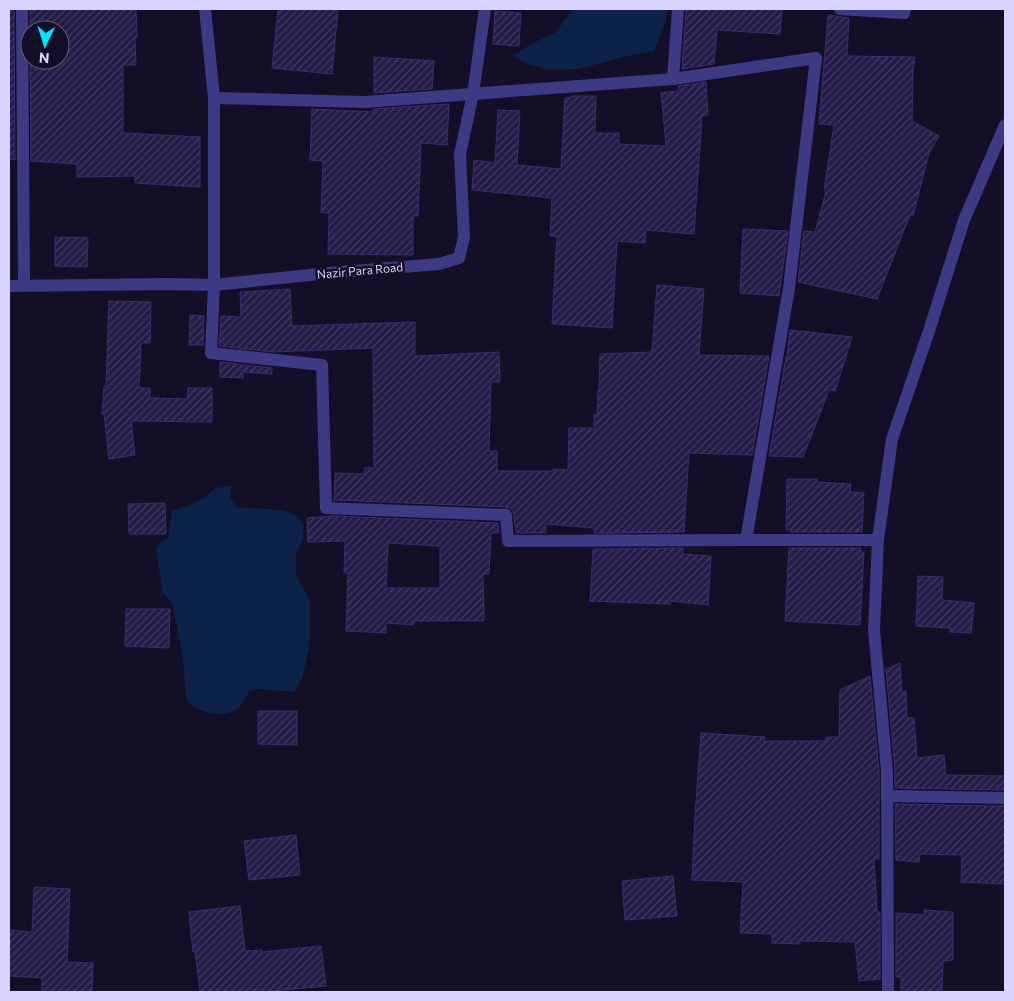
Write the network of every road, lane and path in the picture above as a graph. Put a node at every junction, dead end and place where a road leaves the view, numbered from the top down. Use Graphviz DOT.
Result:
graph roads {
  1 [pos="22,9"];
  2 [pos="205,9"];
  3 [pos="485,9"];
  4 [pos="678,9"];
  5 [pos="840,9"];
  6 [pos="905,9"];
  7 [pos="673,79"];
  8 [pos="473,94"];
  9 [pos="214,98"];
  10 [pos="1005,125"];
  11 [pos="24,285"];
  12 [pos="214,285"];
  13 [pos="9,286"];
  14 [pos="746,540"];
  15 [pos="878,540"];
  16 [pos="887,796"];
  17 [pos="1005,798"];
  18 [pos="888,992"];
  1 -- 11 [label="street"];
  2 -- 9 [label="street"];
  3 -- 8 [label="street, Nazir Para Road"];
  4 -- 7 [label="street"];
  5 -- 6 [label="street"];
  7 -- 8 [label="street"];
  7 -- 14 [label="street"];
  8 -- 9 [label="street"];
  8 -- 12 [label="street, Nazir Para Road"];
  9 -- 12 [label="street"];
  10 -- 15 [label="street"];
  11 -- 12 [label="street, Nazir Para Road"];
  11 -- 13 [label="street, Nazir Para Road"];
  12 -- 14 [label="street"];
  14 -- 15 [label="street"];
  15 -- 16 [label="street"];
  16 -- 17 [label="street"];
  16 -- 18 [label="street"];
}
